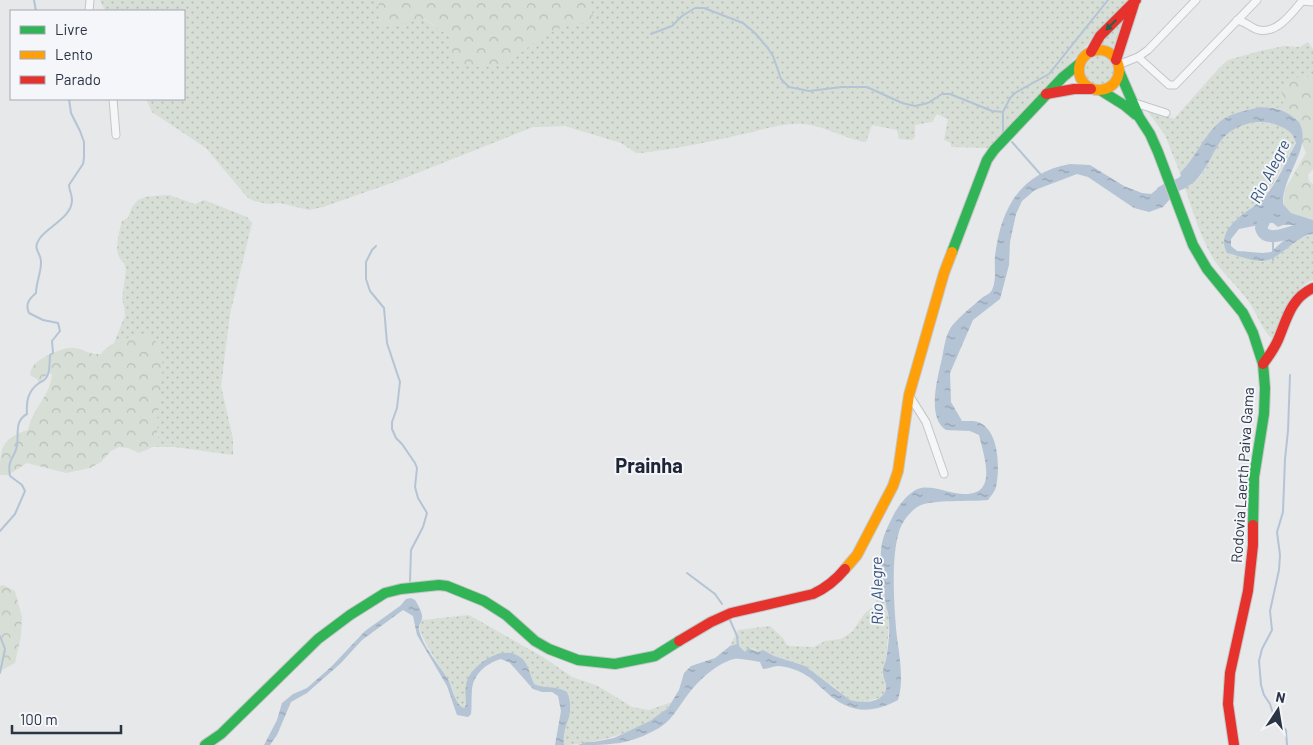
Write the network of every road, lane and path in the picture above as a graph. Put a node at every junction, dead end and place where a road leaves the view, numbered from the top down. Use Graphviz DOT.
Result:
graph roads {
  1 [pos="1136,0"];
  2 [pos="1196,0"];
  3 [pos="1257,0"];
  4 [pos="1301,1"];
  5 [pos="1313,2"];
  6 [pos="1237,20"];
  7 [pos="1091,52"];
  8 [pos="1138,58"];
  9 [pos="1080,63"];
  10 [pos="1118,66"];
  11 [pos="1096,90"];
  12 [pos="1046,94"];
  13 [pos="113,100"];
  14 [pos="1132,102"];
  15 [pos="1166,113"];
  16 [pos="1139,117"];
  17 [pos="116,135"];
  18 [pos="1313,288"];
  19 [pos="1263,364"];
  20 [pos="909,395"];
  21 [pos="944,474"];
  22 [pos="205,745"];
  23 [pos="1234,745"];
  1 -- 7 [label="street, one-way"];
  1 -- 10 [label="street"];
  2 -- 8 [label="street"];
  3 -- 6 [label="street"];
  4 -- 5 [label="street"];
  4 -- 6 [label="street"];
  6 -- 8 [label="street"];
  7 -- 9 [label="street"];
  7 -- 10 [label="street"];
  8 -- 10 [label="street"];
  9 -- 11 [label="street"];
  9 -- 12 [label="street"];
  10 -- 11 [label="street"];
  10 -- 14 [label="street, Rodovia Laerth Paiva Gama"];
  11 -- 12 [label="street"];
  11 -- 16 [label="street, Rodovia Laerth Paiva Gama"];
  12 -- 20 [label="street"];
  13 -- 17 [label="street"];
  14 -- 15 [label="street"];
  14 -- 16 [label="street, Rodovia Laerth Paiva Gama"];
  16 -- 19 [label="street, Rodovia Laerth Paiva Gama"];
  18 -- 19 [label="street"];
  19 -- 23 [label="street, Rodovia Laerth Paiva Gama"];
  20 -- 21 [label="street"];
  20 -- 22 [label="street"];
}
